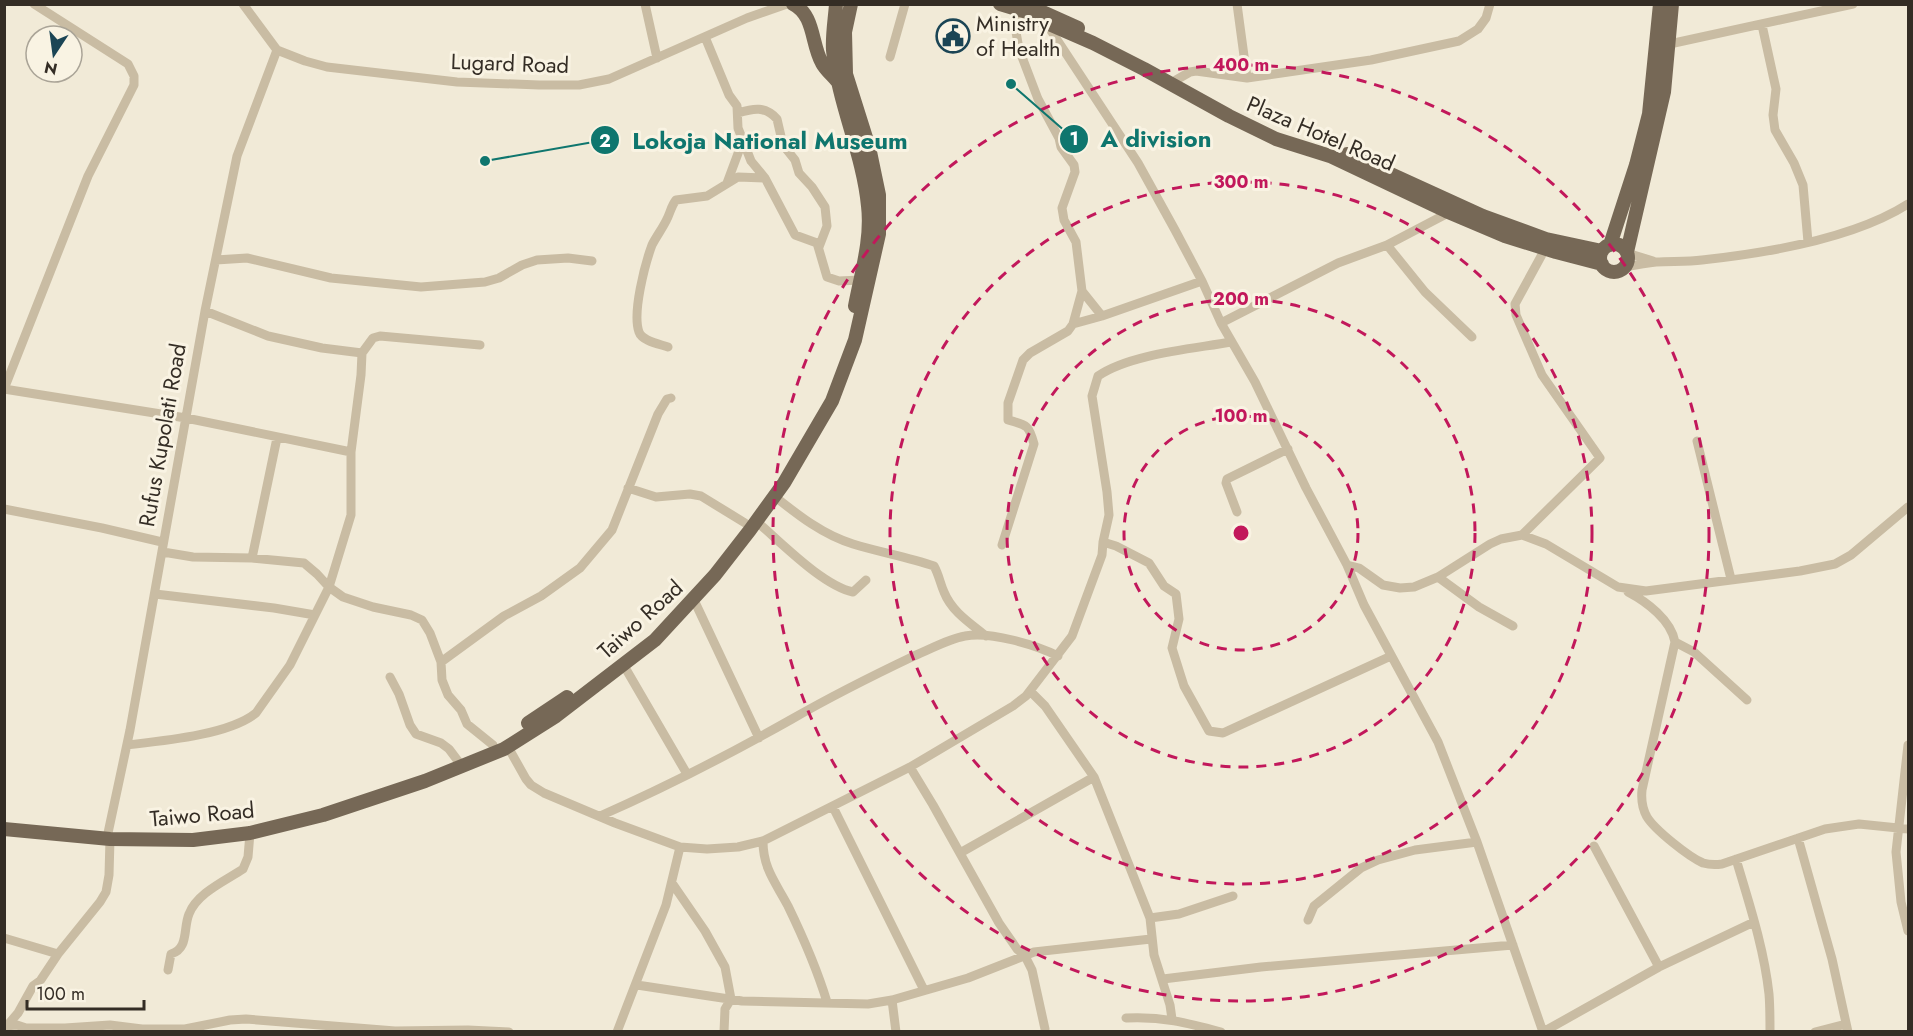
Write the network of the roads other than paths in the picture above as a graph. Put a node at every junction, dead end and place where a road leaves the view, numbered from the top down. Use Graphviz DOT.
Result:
graph roads {
  1 [pos="34,4"];
  2 [pos="243,4"];
  3 [pos="645,4"];
  4 [pos="787,4"];
  5 [pos="793,4"];
  6 [pos="836,4"];
  7 [pos="851,4"];
  8 [pos="905,4"];
  9 [pos="1000,4"];
  10 [pos="1237,4"];
  11 [pos="1490,4"];
  12 [pos="1660,4"];
  13 [pos="1672,4"];
  14 [pos="1853,4"];
  15 [pos="1030,8"];
  16 [pos="1047,23"];
  17 [pos="1762,25"];
  18 [pos="705,37"];
  19 [pos="1661,45"];
  20 [pos="277,50"];
  21 [pos="890,57"];
  22 [pos="657,58"];
  23 [pos="1247,78"];
  24 [pos="1176,80"];
  25 [pos="838,82"];
  26 [pos="738,113"];
  27 [pos="743,140"];
  28 [pos="765,178"];
  29 [pos="727,183"];
  30 [pos="1908,204"];
  31 [pos="1450,212"];
  32 [pos="1808,242"];
  33 [pos="1387,245"];
  34 [pos="819,247"];
  35 [pos="1545,249"];
  36 [pos="1605,254"];
  37 [pos="1626,258"];
  38 [pos="216,260"];
  39 [pos="592,261"];
  40 [pos="1656,262"];
  41 [pos="860,280"];
  42 [pos="1202,281"];
  43 [pos="1082,291"];
  44 [pos="205,312"];
  45 [pos="1102,316"];
  46 [pos="1221,323"];
  47 [pos="1073,324"];
  48 [pos="1472,337"];
  49 [pos="1231,342"];
  50 [pos="480,345"];
  51 [pos="668,346"];
  52 [pos="362,352"];
  53 [pos="4,389"];
  54 [pos="671,398"];
  55 [pos="186,418"];
  56 [pos="277,438"];
  57 [pos="1697,441"];
  58 [pos="1288,449"];
  59 [pos="351,453"];
  60 [pos="628,488"];
  61 [pos="774,496"];
  62 [pos="1908,507"];
  63 [pos="4,509"];
  64 [pos="1237,512"];
  65 [pos="751,522"];
  66 [pos="1522,535"];
  67 [pos="1103,542"];
  68 [pos="1002,545"];
  69 [pos="163,547"];
  70 [pos="252,558"];
  71 [pos="1347,565"];
  72 [pos="1438,577"];
  73 [pos="1731,579"];
  74 [pos="866,580"];
  75 [pos="329,587"];
  76 [pos="156,594"];
  77 [pos="1644,596"];
  78 [pos="694,600"];
  79 [pos="315,615"];
  80 [pos="1513,627"];
  81 [pos="986,636"];
  82 [pos="1675,642"];
  83 [pos="1058,656"];
  84 [pos="1391,656"];
  85 [pos="441,662"];
  86 [pos="623,664"];
  87 [pos="390,677"];
  88 [pos="1030,691"];
  89 [pos="1747,700"];
  90 [pos="759,738"];
  91 [pos="127,745"];
  92 [pos="492,745"];
  93 [pos="1908,745"];
  94 [pos="508,747"];
  95 [pos="458,761"];
  96 [pos="910,767"];
  97 [pos="687,774"];
  98 [pos="1094,777"];
  99 [pos="833,807"];
  100 [pos="600,816"];
  101 [pos="4,824"];
  102 [pos="1897,827"];
  103 [pos="4,829"];
  104 [pos="1908,829"];
  105 [pos="249,833"];
  106 [pos="109,836"];
  107 [pos="1798,838"];
  108 [pos="763,841"];
  109 [pos="1476,842"];
  110 [pos="1594,846"];
  111 [pos="680,847"];
  112 [pos="960,853"];
  113 [pos="1736,859"];
  114 [pos="672,883"];
  115 [pos="1233,896"];
  116 [pos="1150,918"];
  117 [pos="1308,920"];
  118 [pos="1754,922"];
  119 [pos="1908,931"];
  120 [pos="4,938"];
  121 [pos="1151,939"];
  122 [pos="1513,945"];
  123 [pos="58,954"];
  124 [pos="1025,956"];
  125 [pos="1659,967"];
  126 [pos="168,970"];
  127 [pos="1163,979"];
  128 [pos="636,985"];
  129 [pos="924,990"];
  130 [pos="731,999"];
  131 [pos="892,1000"];
  132 [pos="827,1002"];
  133 [pos="1126,1018"];
  134 [pos="1172,1019"];
  135 [pos="5,1028"];
  136 [pos="1847,1028"];
  137 [pos="1045,1029"];
  138 [pos="395,1031"];
  139 [pos="509,1032"];
  140 [pos="617,1032"];
  141 [pos="724,1032"];
  142 [pos="896,1032"];
  143 [pos="1221,1032"];
  144 [pos="1543,1032"];
  145 [pos="1770,1032"];
  146 [pos="1815,1032"];
  1 -- 53 [label="street"];
  2 -- 20 [label="street"];
  3 -- 22 [label="street"];
  4 -- 18 [label="street, Lugard Road"];
  5 -- 25 [label="main road"];
  6 -- 25 [label="main road, Taiwo Road"];
  7 -- 61 [label="main road, Taiwo Road"];
  8 -- 21 [label="street"];
  9 -- 15 [label="main road, Plaza Hotel Road"];
  10 -- 23 [label="street"];
  11 -- 23 [label="street"];
  12 -- 19 [label="main road"];
  13 -- 19 [label="main road"];
  14 -- 17 [label="street"];
  15 -- 16 [label="main road, Plaza Hotel Road"];
  15 -- 24 [label="main road, Plaza Hotel Road"];
  15 -- 43 [label="street"];
  16 -- 31 [label="main road, Plaza Hotel Road"];
  16 -- 42 [label="street"];
  17 -- 19 [label="street"];
  17 -- 32 [label="street"];
  18 -- 22 [label="street, Lugard Road"];
  18 -- 26 [label="street"];
  19 -- 36 [label="main road"];
  19 -- 37 [label="main road"];
  20 -- 22 [label="street, Lugard Road"];
  20 -- 38 [label="street, Rufus Kupolati Road"];
  23 -- 24 [label="street"];
  24 -- 36 [label="main road, Plaza Hotel Road"];
  25 -- 41 [label="main road, Taiwo Road"];
  26 -- 27 [label="street"];
  26 -- 34 [label="street"];
  27 -- 28 [label="street"];
  27 -- 29 [label="street"];
  28 -- 29 [label="street"];
  28 -- 34 [label="street"];
  29 -- 51 [label="street"];
  30 -- 32 [label="street"];
  31 -- 33 [label="street"];
  31 -- 35 [label="main road, Plaza Hotel Road"];
  32 -- 40 [label="street"];
  33 -- 46 [label="street"];
  33 -- 48 [label="street"];
  34 -- 41 [label="street"];
  35 -- 36 [label="main road, Plaza Hotel Road"];
  35 -- 66 [label="street"];
  36 -- 37 [label="main road"];
  36 -- 37 [label="main road"];
  37 -- 40 [label="street"];
  37 -- 40 [label="street"];
  38 -- 39 [label="street"];
  38 -- 44 [label="street, Rufus Kupolati Road"];
  41 -- 65 [label="main road, Taiwo Road"];
  42 -- 45 [label="street"];
  42 -- 46 [label="street"];
  43 -- 45 [label="street"];
  43 -- 47 [label="street"];
  44 -- 52 [label="street"];
  44 -- 55 [label="street, Rufus Kupolati Road"];
  45 -- 47 [label="street"];
  46 -- 49 [label="street"];
  47 -- 68 [label="street"];
  49 -- 58 [label="street"];
  49 -- 67 [label="street"];
  50 -- 52 [label="street"];
  52 -- 59 [label="street"];
  53 -- 55 [label="street"];
  54 -- 60 [label="street"];
  55 -- 56 [label="street"];
  55 -- 69 [label="street, Rufus Kupolati Road"];
  56 -- 59 [label="street"];
  56 -- 70 [label="street"];
  57 -- 73 [label="street"];
  58 -- 64 [label="street"];
  58 -- 71 [label="street"];
  59 -- 75 [label="street"];
  60 -- 65 [label="street"];
  60 -- 85 [label="street"];
  61 -- 65 [label="main road, Taiwo Road"];
  61 -- 81 [label="street"];
  62 -- 73 [label="street"];
  63 -- 69 [label="street"];
  65 -- 74 [label="street"];
  65 -- 78 [label="main road, Taiwo Road"];
  65 -- 92 [label="main road, Taiwo Road"];
  66 -- 72 [label="street"];
  66 -- 77 [label="street"];
  67 -- 83 [label="street"];
  67 -- 84 [label="street"];
  69 -- 70 [label="street"];
  69 -- 76 [label="street, Rufus Kupolati Road"];
  70 -- 75 [label="street"];
  71 -- 72 [label="street"];
  71 -- 84 [label="street"];
  72 -- 80 [label="street"];
  73 -- 77 [label="street"];
  75 -- 79 [label="street"];
  75 -- 85 [label="street"];
  76 -- 79 [label="street"];
  76 -- 91 [label="street, Rufus Kupolati Road"];
  77 -- 82 [label="street"];
  78 -- 86 [label="main road, Taiwo Road"];
  78 -- 90 [label="street"];
  79 -- 91 [label="street"];
  81 -- 83 [label="street"];
  81 -- 90 [label="street"];
  82 -- 89 [label="street"];
  82 -- 113 [label="street"];
  83 -- 88 [label="street"];
  84 -- 109 [label="street"];
  85 -- 92 [label="street"];
  86 -- 94 [label="main road, Taiwo Road"];
  86 -- 97 [label="street"];
  87 -- 95 [label="street"];
  88 -- 96 [label="street"];
  88 -- 98 [label="street"];
  90 -- 97 [label="street"];
  91 -- 106 [label="street, Rufus Kupolati Road"];
  92 -- 95 [label="main road, Taiwo Road"];
  93 -- 102 [label="street"];
  94 -- 100 [label="street"];
  94 -- 105 [label="main road, Taiwo Road"];
  95 -- 106 [label="main road, Taiwo Road"];
  96 -- 99 [label="street"];
  96 -- 112 [label="street"];
  97 -- 100 [label="street"];
  98 -- 112 [label="street"];
  98 -- 116 [label="street"];
  99 -- 108 [label="street"];
  99 -- 129 [label="street"];
  100 -- 111 [label="street"];
  101 -- 106 [label="main road, Taiwo Road"];
  102 -- 104 [label="street"];
  102 -- 107 [label="street"];
  102 -- 119 [label="street"];
  103 -- 106 [label="main road, Taiwo Road"];
  105 -- 106 [label="main road, Taiwo Road"];
  105 -- 126 [label="street"];
  106 -- 123 [label="street, Rufus Kupolati Road"];
  107 -- 113 [label="street"];
  107 -- 136 [label="street"];
  108 -- 111 [label="street"];
  108 -- 132 [label="street"];
  109 -- 117 [label="street"];
  109 -- 122 [label="street"];
  110 -- 125 [label="street"];
  111 -- 114 [label="street"];
  112 -- 124 [label="street"];
  113 -- 118 [label="street"];
  114 -- 128 [label="street"];
  114 -- 130 [label="street"];
  115 -- 116 [label="street"];
  116 -- 121 [label="street"];
  118 -- 125 [label="street"];
  118 -- 145 [label="street"];
  120 -- 123 [label="street"];
  121 -- 124 [label="street"];
  121 -- 127 [label="street"];
  122 -- 127 [label="street"];
  122 -- 144 [label="street"];
  123 -- 135 [label="street, Rufus Kupolati Road"];
  124 -- 129 [label="street"];
  124 -- 137 [label="street"];
  125 -- 144 [label="street"];
  127 -- 134 [label="street"];
  128 -- 130 [label="street"];
  128 -- 140 [label="street"];
  129 -- 131 [label="street"];
  130 -- 132 [label="street"];
  130 -- 141 [label="street"];
  131 -- 132 [label="street"];
  131 -- 142 [label="street"];
  133 -- 134 [label="street"];
  134 -- 143 [label="street"];
  135 -- 138 [label="street"];
  136 -- 146 [label="street"];
  138 -- 139 [label="street"];
}
